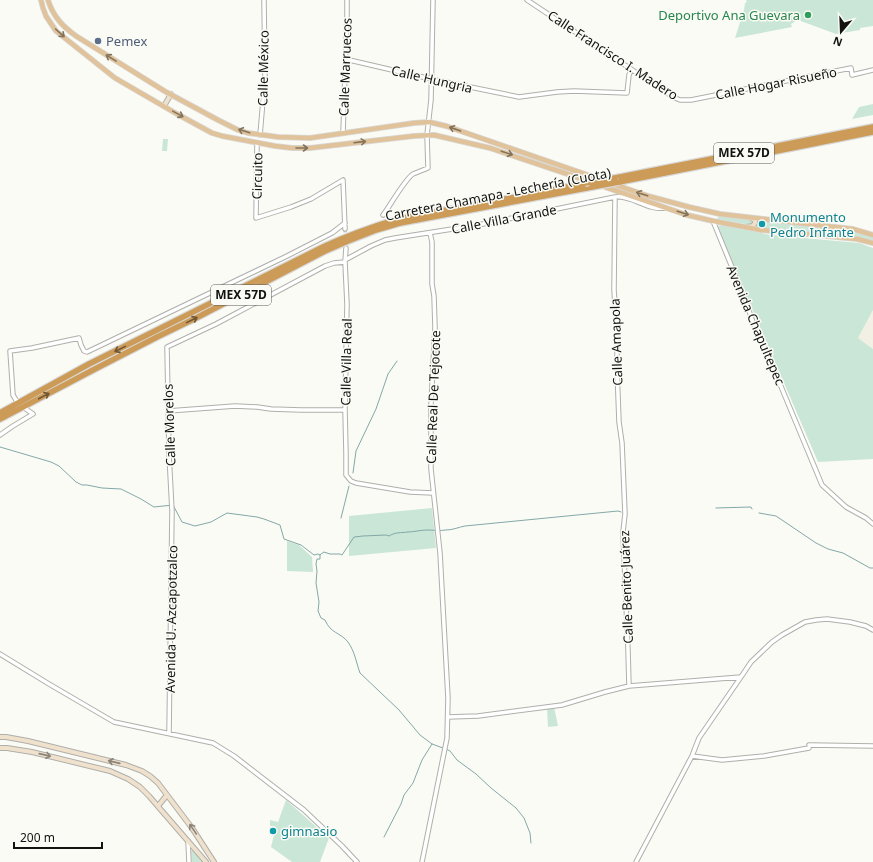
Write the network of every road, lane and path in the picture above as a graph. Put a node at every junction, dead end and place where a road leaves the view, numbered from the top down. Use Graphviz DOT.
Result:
graph roads {
  1 [pos="40,0"];
  2 [pos="48,0"];
  3 [pos="264,0"];
  4 [pos="347,0"];
  5 [pos="433,0"];
  6 [pos="527,0"];
  7 [pos="345,59"];
  8 [pos="631,70"];
  9 [pos="873,70"];
  10 [pos="431,79"];
  11 [pos="171,94"];
  12 [pos="701,98"];
  13 [pos="164,106"];
  14 [pos="429,122"];
  15 [pos="873,127"];
  16 [pos="873,132"];
  17 [pos="343,133"];
  18 [pos="260,135"];
  19 [pos="427,135"];
  20 [pos="257,143"];
  21 [pos="617,180"];
  22 [pos="616,197"];
  23 [pos="666,208"];
  24 [pos="720,214"];
  25 [pos="383,215"];
  26 [pos="748,217"];
  27 [pos="713,221"];
  28 [pos="345,224"];
  29 [pos="746,227"];
  30 [pos="345,230"];
  31 [pos="430,232"];
  32 [pos="873,235"];
  33 [pos="873,243"];
  34 [pos="346,248"];
  35 [pos="345,261"];
  36 [pos="167,347"];
  37 [pos="16,400"];
  38 [pos="26,410"];
  39 [pos="345,410"];
  40 [pos="168,411"];
  41 [pos="0,413"];
  42 [pos="0,419"];
  43 [pos="0,435"];
  44 [pos="624,488"];
  45 [pos="433,493"];
  46 [pos="172,504"];
  47 [pos="873,524"];
  48 [pos="873,630"];
  49 [pos="0,654"];
  50 [pos="741,676"];
  51 [pos="629,686"];
  52 [pos="448,717"];
  53 [pos="169,734"];
  54 [pos="0,737"];
  55 [pos="28,741"];
  56 [pos="34,742"];
  57 [pos="873,746"];
  58 [pos="0,748"];
  59 [pos="29,751"];
  60 [pos="692,756"];
  61 [pos="167,794"];
  62 [pos="158,806"];
  63 [pos="188,841"];
  64 [pos="189,862"];
  65 [pos="206,862"];
  66 [pos="214,862"];
  67 [pos="357,862"];
  68 [pos="422,862"];
  69 [pos="636,862"];
  1 -- 13 [label="main road, one-way"];
  11 -- 2 [label="main road, one-way"];
  3 -- 18 [label="street, Calle México"];
  4 -- 7 [label="street, Calle Marruecos"];
  5 -- 10 [label="street"];
  6 -- 8 [label="street, Calle Francisco I. Madero"];
  7 -- 10 [label="street, Calle Hungria"];
  7 -- 17 [label="street, Calle Marruecos"];
  8 -- 10 [label="street, Calle Hungria"];
  8 -- 12 [label="street, Calle Francisco I. Madero"];
  9 -- 12 [label="street, Calle Hogar Risueño"];
  10 -- 14 [label="street"];
  11 -- 13 [label="main road"];
  18 -- 11 [label="main road, one-way"];
  13 -- 20 [label="main road, one-way"];
  14 -- 17 [label="main road"];
  14 -- 19 [label="street"];
  24 -- 14 [label="main road, one-way"];
  15 -- 21 [label="highway, Carretera Chamapa - Lechería (Cuota) / MEX 57D"];
  16 -- 21 [label="highway, Carretera Chamapa - Lechería (Cuota) / MEX 57D"];
  17 -- 18 [label="main road"];
  20 -- 19 [label="main road, one-way"];
  19 -- 23 [label="main road, one-way"];
  19 -- 25 [label="street"];
  20 -- 28 [label="street, Circuito"];
  21 -- 41 [label="highway, Carretera Chamapa - Lechería (Cuota) / MEX 57D, one-way, bridge"];
  42 -- 21 [label="highway, Carretera Chamapa - Lechería (Cuota) / MEX 57D, one-way, bridge"];
  22 -- 23 [label="street, Calle Villa Grande"];
  22 -- 31 [label="street, Calle Villa Grande"];
  22 -- 44 [label="street, Calle Amapola"];
  23 -- 27 [label="main road, one-way"];
  24 -- 26 [label="main road"];
  24 -- 27 [label="main road"];
  26 -- 29 [label="main road"];
  26 -- 32 [label="main road"];
  27 -- 29 [label="main road"];
  27 -- 47 [label="street, Avenida Chapultepec"];
  28 -- 30 [label="street"];
  28 -- 37 [label="street"];
  29 -- 33 [label="main road"];
  31 -- 35 [label="street, Calle Villa Grande"];
  31 -- 45 [label="street, Calle Real De Tejocote"];
  34 -- 35 [label="street, Calle Villa Real"];
  35 -- 36 [label="street, Calle Villa Grande"];
  35 -- 39 [label="street, Calle Villa Real"];
  36 -- 40 [label="street, Calle Morelos"];
  38 -- 43 [label="street"];
  39 -- 40 [label="street"];
  39 -- 45 [label="street, Calle Villa Real"];
  40 -- 46 [label="street, Calle Morelos"];
  44 -- 51 [label="street, Calle Benito Juárez"];
  45 -- 52 [label="street, Calle Real De Tejocote"];
  46 -- 53 [label="street, Avenida U. Azcapotzalco"];
  48 -- 50 [label="street"];
  49 -- 53 [label="street"];
  50 -- 51 [label="street"];
  50 -- 60 [label="street"];
  51 -- 52 [label="street"];
  52 -- 68 [label="street, Calle Real De Tejocote"];
  53 -- 67 [label="street"];
  54 -- 55 [label="main road"];
  55 -- 56 [label="main road"];
  55 -- 59 [label="main road"];
  56 -- 59 [label="main road"];
  61 -- 56 [label="main road, one-way"];
  57 -- 60 [label="street"];
  58 -- 59 [label="main road"];
  59 -- 62 [label="main road, one-way"];
  60 -- 69 [label="street"];
  61 -- 62 [label="main road"];
  66 -- 61 [label="main road, one-way"];
  62 -- 63 [label="main road"];
  63 -- 64 [label="street"];
  63 -- 65 [label="main road"];
}
